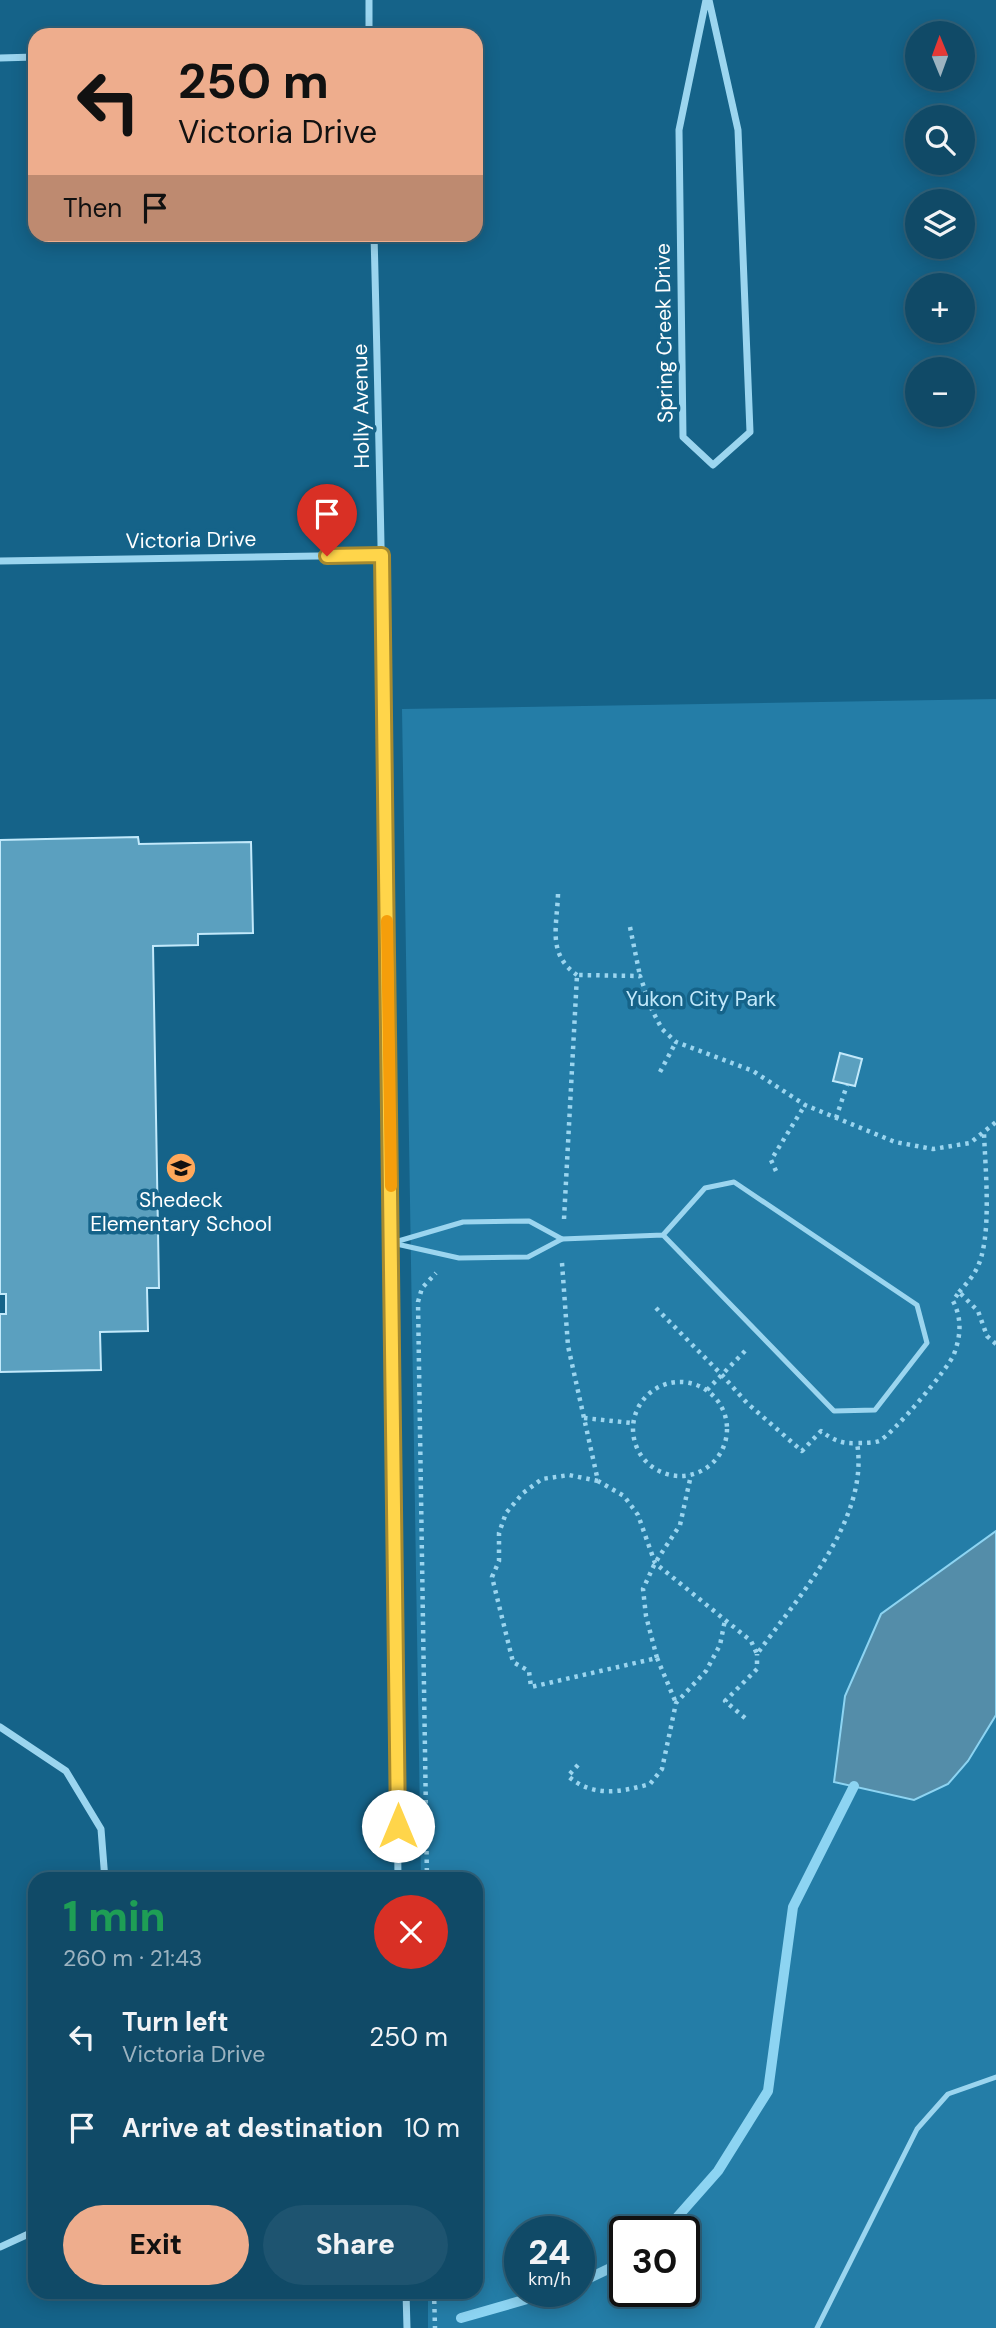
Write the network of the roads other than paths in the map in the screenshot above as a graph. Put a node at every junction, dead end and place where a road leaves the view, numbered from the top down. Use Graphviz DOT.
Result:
graph roads {
  1 [pos="369,0"];
  2 [pos="707,0"];
  3 [pos="369,28"];
  4 [pos="28,57"];
  5 [pos="0,58"];
  6 [pos="374,242"];
  7 [pos="382,555"];
  8 [pos="0,561"];
  9 [pos="663,1235"];
  10 [pos="562,1239"];
  11 [pos="392,1243"];
  12 [pos="0,1727"];
  13 [pos="104,1872"];
  14 [pos="398,1872"];
  15 [pos="996,2077"];
  16 [pos="28,2234"];
  17 [pos="0,2247"];
  18 [pos="406,2299"];
  19 [pos="407,2328"];
  20 [pos="817,2328"];
  1 -- 3 [label="street"];
  2 -- 2 [label="street, Spring Creek Drive"];
  4 -- 5 [label="street"];
  6 -- 7 [label="street, Holly Avenue"];
  7 -- 8 [label="street, Victoria Drive"];
  7 -- 11 [label="street, Holly Avenue"];
  9 -- 9 [label="lane"];
  9 -- 10 [label="lane"];
  10 -- 11 [label="lane"];
  10 -- 11 [label="lane"];
  11 -- 14 [label="street, Holly Avenue"];
  12 -- 13 [label="street"];
  15 -- 20 [label="lane"];
  16 -- 17 [label="street"];
  18 -- 19 [label="street"];
}
